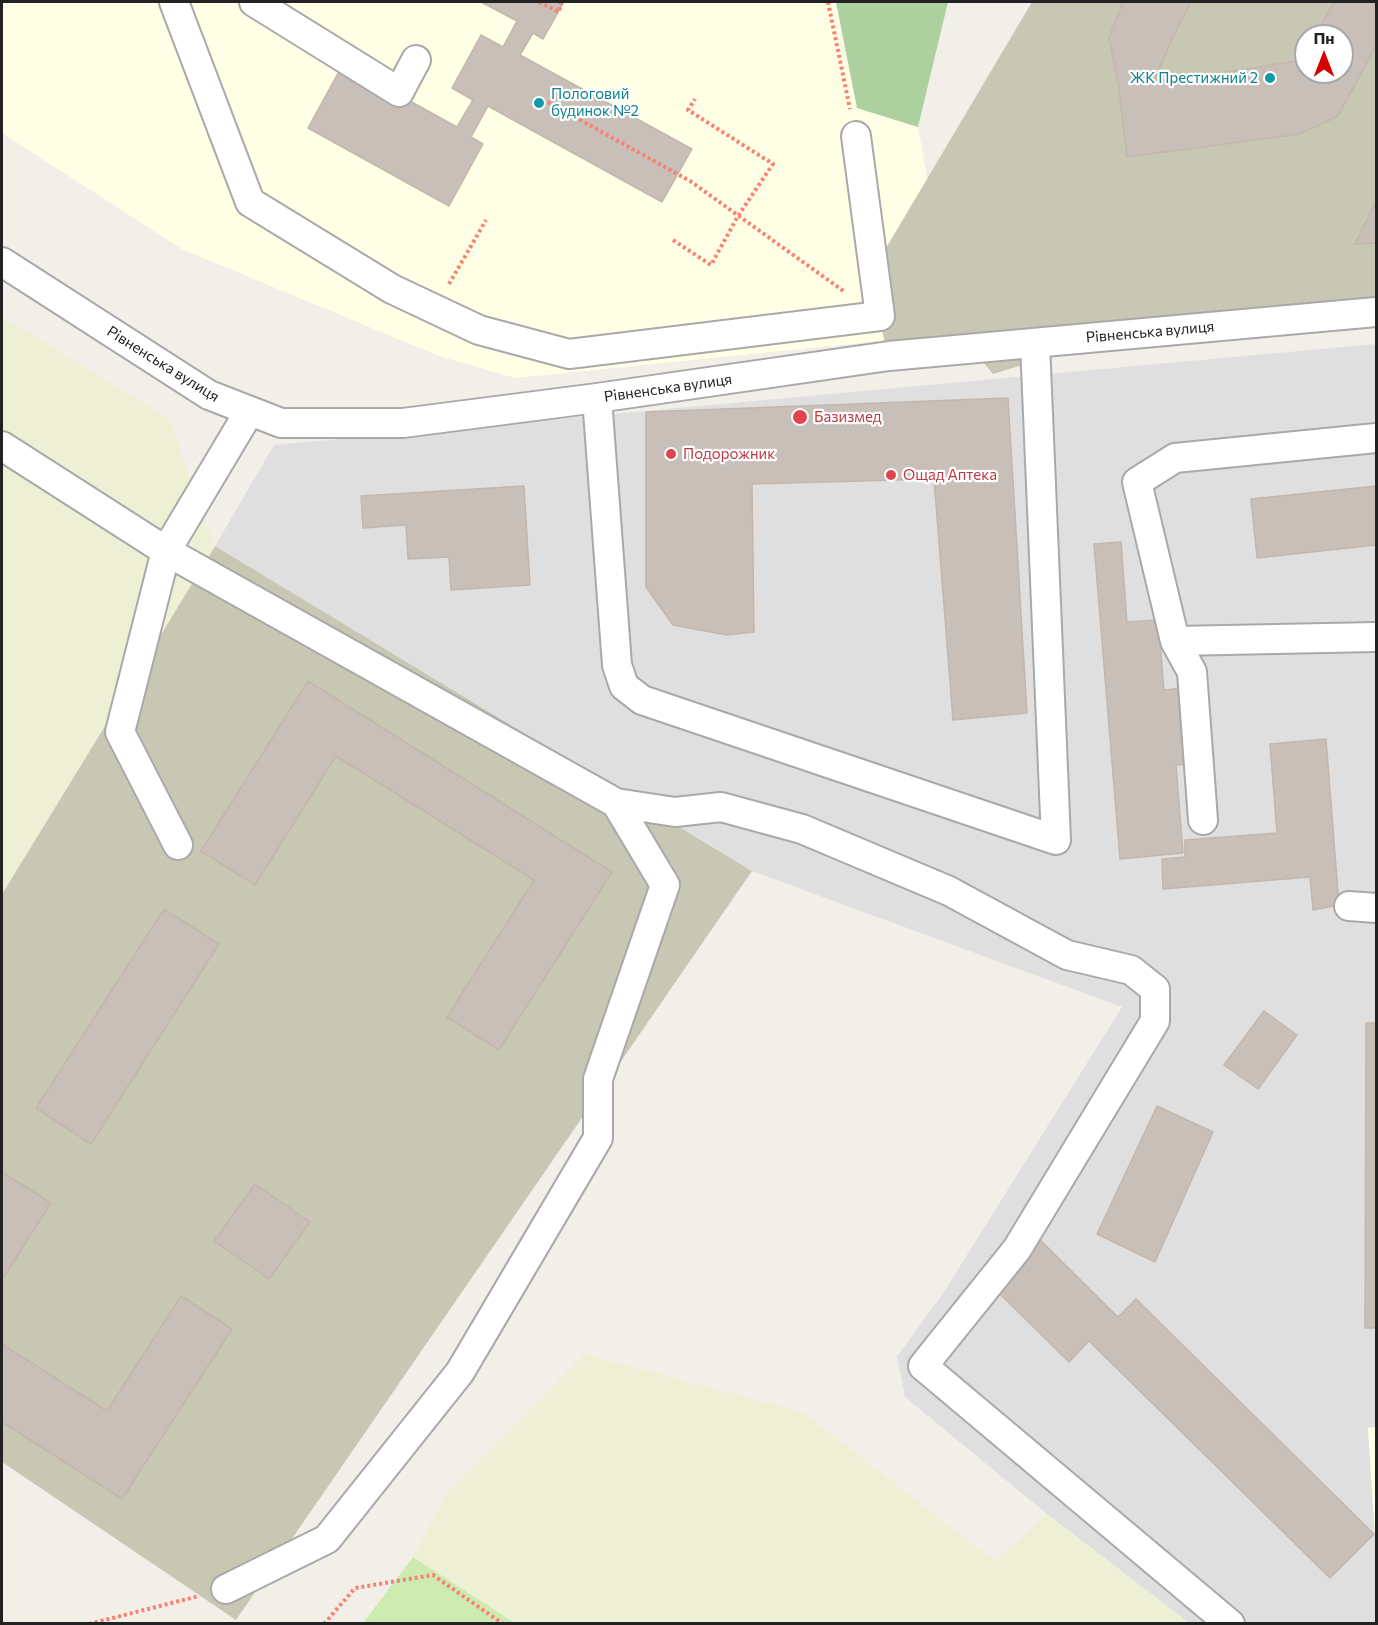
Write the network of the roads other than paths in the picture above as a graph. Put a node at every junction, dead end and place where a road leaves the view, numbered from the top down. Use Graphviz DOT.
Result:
graph roads {
  1 [pos="174,2"];
  2 [pos="254,2"];
  3 [pos="417,60"];
  4 [pos="856,136"];
  5 [pos="2,262"];
  6 [pos="1377,312"];
  7 [pos="880,316"];
  8 [pos="1035,343"];
  9 [pos="889,356"];
  10 [pos="597,398"];
  11 [pos="249,412"];
  12 [pos="1377,438"];
  13 [pos="2,446"];
  14 [pos="166,551"];
  15 [pos="1377,637"];
  16 [pos="1175,641"];
  17 [pos="616,803"];
  18 [pos="1203,820"];
  19 [pos="178,845"];
  20 [pos="226,1589"];
  21 [pos="1230,1623"];
  1 -- 7 [label="street"];
  2 -- 3 [label="street"];
  4 -- 7 [label="street"];
  5 -- 11 [label="street, Рівненська вулиця"];
  6 -- 8 [label="street, Рівненська вулиця"];
  7 -- 9 [label="street"];
  8 -- 9 [label="street, Рівненська вулиця"];
  8 -- 10 [label="street"];
  9 -- 10 [label="street, Рівненська вулиця"];
  10 -- 11 [label="street, Рівненська вулиця"];
  11 -- 14 [label="street"];
  12 -- 16 [label="street"];
  13 -- 14 [label="street"];
  14 -- 17 [label="street"];
  14 -- 19 [label="street"];
  15 -- 16 [label="street"];
  16 -- 18 [label="street"];
  17 -- 20 [label="street"];
  17 -- 21 [label="street"];
}
